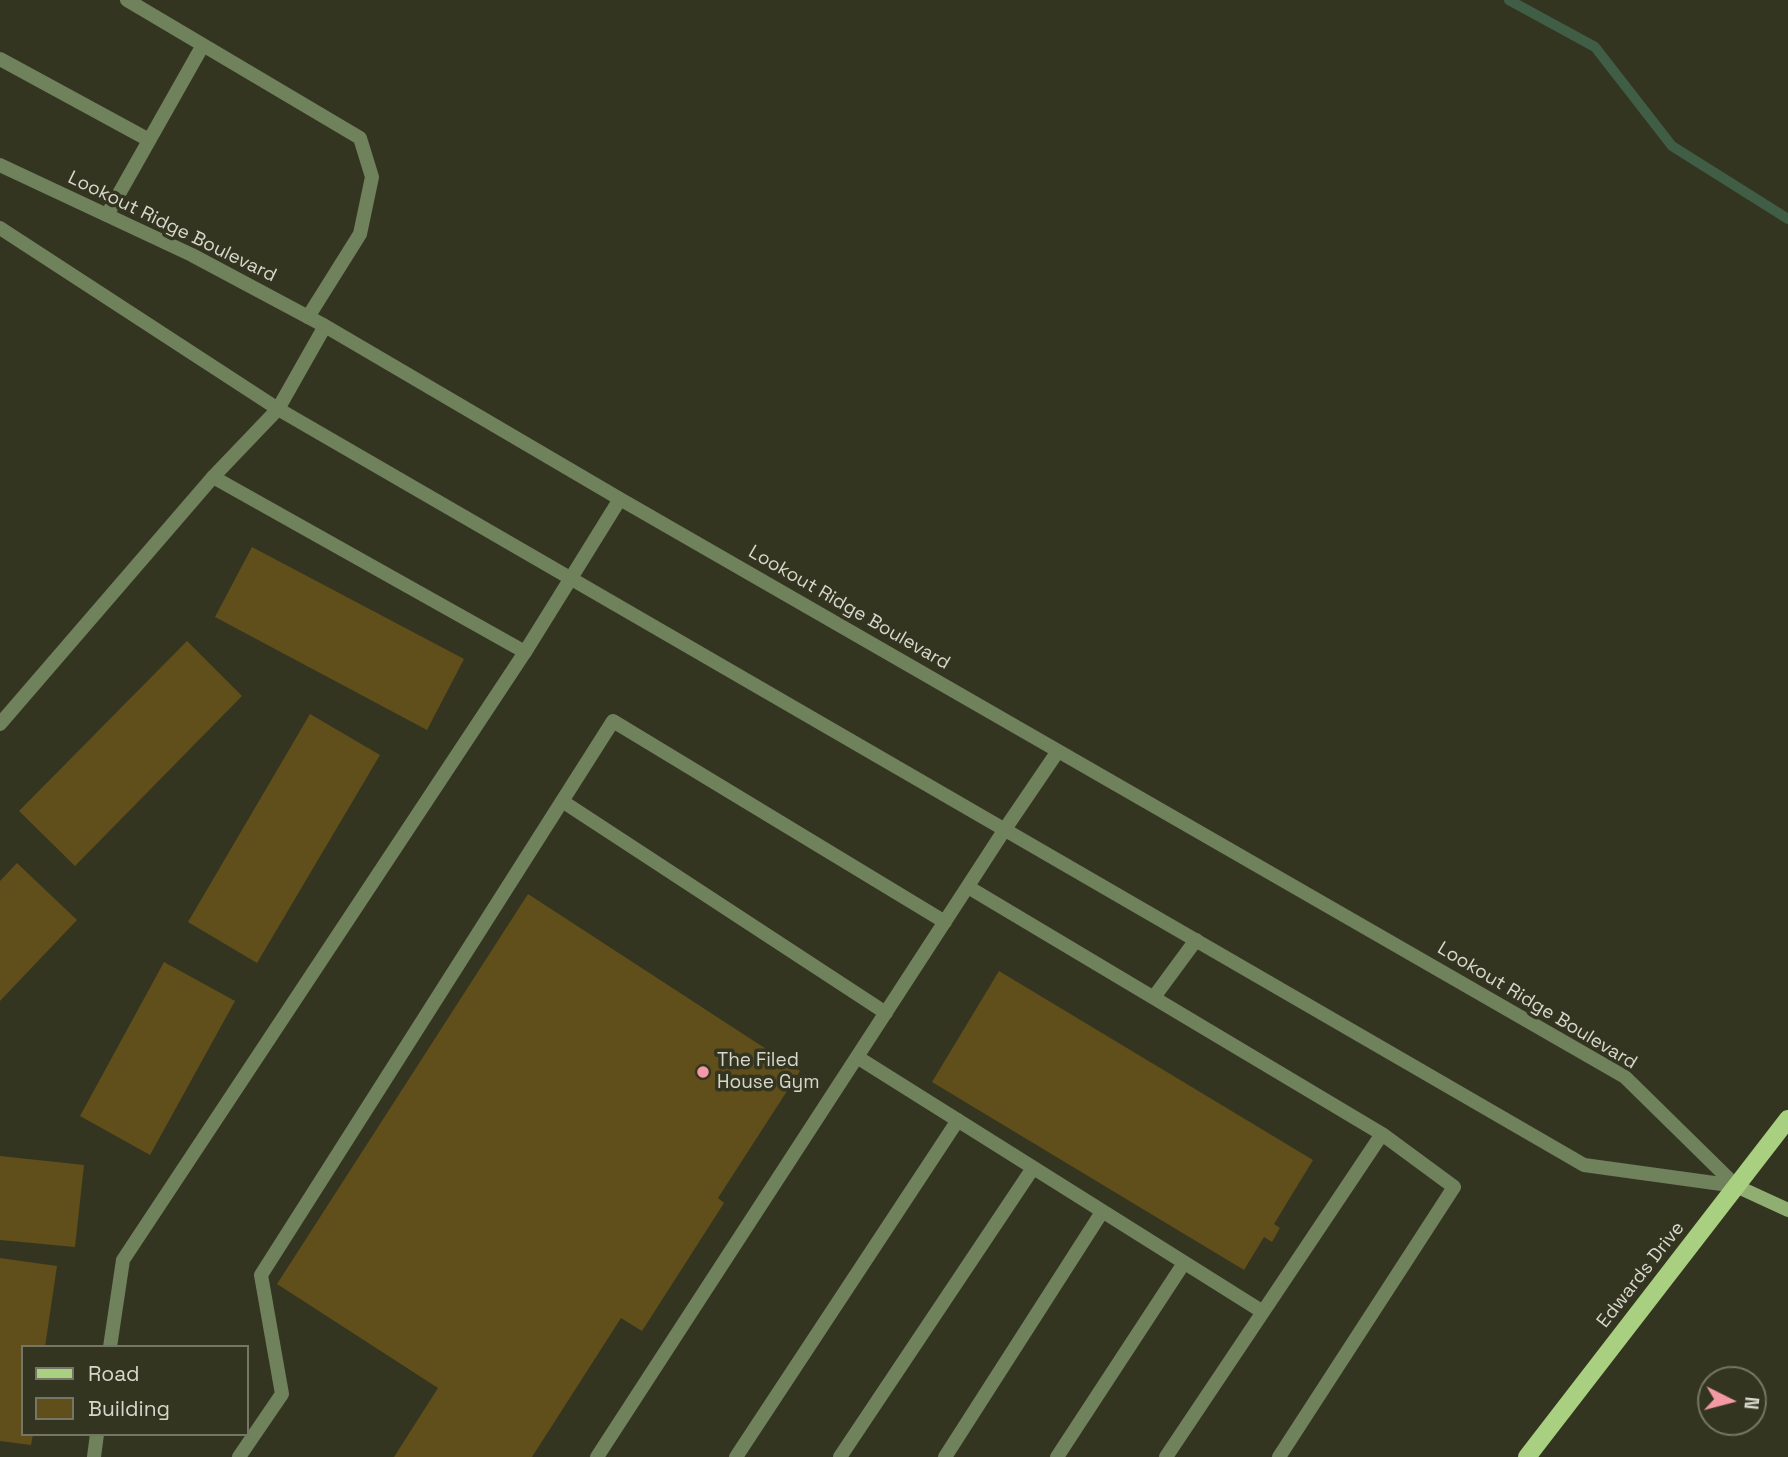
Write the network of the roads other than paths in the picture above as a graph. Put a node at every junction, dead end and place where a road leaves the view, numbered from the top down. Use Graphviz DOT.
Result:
graph roads {
  1 [pos="127,0"];
  2 [pos="203,45"];
  3 [pos="0,59"];
  4 [pos="149,140"];
  5 [pos="0,165"];
  6 [pos="107,215"];
  7 [pos="0,228"];
  8 [pos="308,317"];
  9 [pos="325,326"];
  10 [pos="278,409"];
  11 [pos="213,477"];
  12 [pos="620,499"];
  13 [pos="571,578"];
  14 [pos="525,652"];
  15 [pos="0,724"];
  16 [pos="1058,751"];
  17 [pos="562,801"];
  18 [pos="1005,830"];
  19 [pos="968,887"];
  20 [pos="945,922"];
  21 [pos="1196,940"];
  22 [pos="1154,997"];
  23 [pos="886,1013"];
  24 [pos="857,1057"];
  25 [pos="1788,1119"];
  26 [pos="958,1121"];
  27 [pos="1382,1134"];
  28 [pos="1033,1168"];
  29 [pos="1735,1186"];
  30 [pos="1788,1210"];
  31 [pos="1102,1212"];
  32 [pos="1184,1263"];
  33 [pos="1263,1312"];
  34 [pos="110,1345"];
  35 [pos="97,1436"];
  36 [pos="94,1457"];
  37 [pos="239,1457"];
  38 [pos="597,1457"];
  39 [pos="736,1457"];
  40 [pos="840,1457"];
  41 [pos="945,1457"];
  42 [pos="1057,1457"];
  43 [pos="1166,1457"];
  44 [pos="1279,1457"];
  45 [pos="1527,1457"];
  1 -- 2 [label="street"];
  2 -- 4 [label="street"];
  2 -- 8 [label="street"];
  3 -- 4 [label="street"];
  4 -- 6 [label="street"];
  5 -- 6 [label="street, Lookout Ridge Boulevard"];
  6 -- 8 [label="street, Lookout Ridge Boulevard"];
  7 -- 10 [label="street"];
  8 -- 9 [label="street, Lookout Ridge Boulevard"];
  9 -- 10 [label="street"];
  9 -- 12 [label="street, Lookout Ridge Boulevard"];
  10 -- 11 [label="street"];
  10 -- 13 [label="street"];
  11 -- 14 [label="street"];
  11 -- 15 [label="street"];
  12 -- 13 [label="street"];
  12 -- 16 [label="street, Lookout Ridge Boulevard"];
  13 -- 14 [label="street"];
  13 -- 18 [label="street"];
  14 -- 34 [label="street"];
  16 -- 18 [label="street"];
  16 -- 29 [label="street, Lookout Ridge Boulevard"];
  17 -- 20 [label="street"];
  17 -- 23 [label="street"];
  17 -- 37 [label="street"];
  18 -- 19 [label="street"];
  18 -- 21 [label="street"];
  19 -- 20 [label="street"];
  19 -- 22 [label="street"];
  20 -- 23 [label="street"];
  21 -- 22 [label="street"];
  21 -- 29 [label="street"];
  22 -- 27 [label="street"];
  23 -- 24 [label="street"];
  24 -- 26 [label="street"];
  24 -- 38 [label="street"];
  25 -- 29 [label="main road, Edwards Drive"];
  26 -- 28 [label="street"];
  26 -- 39 [label="street"];
  27 -- 33 [label="street"];
  27 -- 44 [label="street"];
  28 -- 31 [label="street"];
  28 -- 40 [label="street"];
  29 -- 30 [label="main road"];
  29 -- 45 [label="main road, Edwards Drive"];
  31 -- 32 [label="street"];
  31 -- 41 [label="street"];
  32 -- 33 [label="street"];
  32 -- 42 [label="street"];
  33 -- 43 [label="street"];
  35 -- 36 [label="street"];
}
